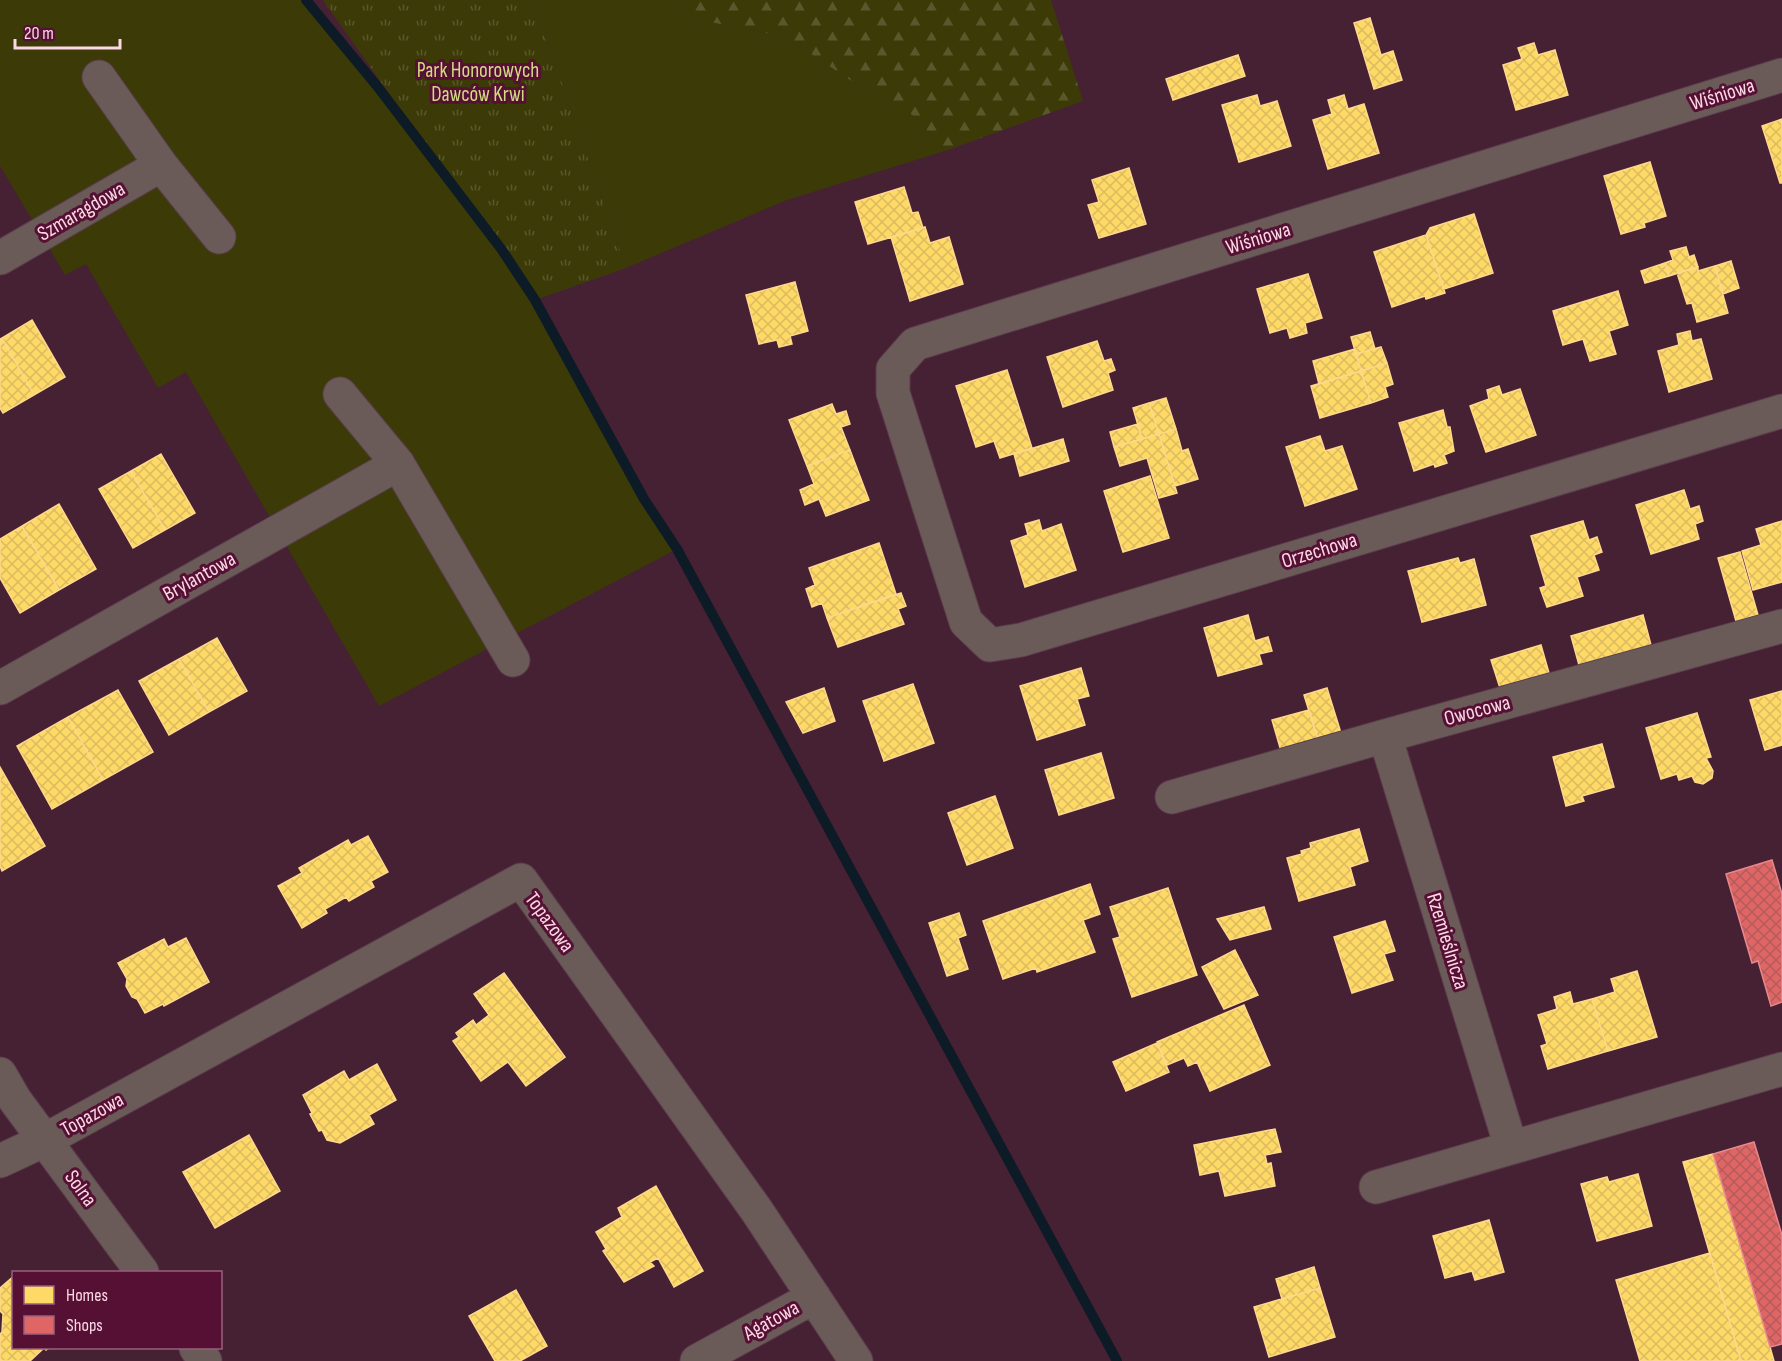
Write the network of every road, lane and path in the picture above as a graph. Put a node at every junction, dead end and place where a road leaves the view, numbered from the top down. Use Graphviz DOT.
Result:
graph roads {
  1 [pos="1782,75"];
  2 [pos="99,77"];
  3 [pos="161,165"];
  4 [pos="219,237"];
  5 [pos="0,258"];
  6 [pos="340,394"];
  7 [pos="1782,411"];
  8 [pos="398,464"];
  9 [pos="933,520"];
  10 [pos="1782,626"];
  11 [pos="513,660"];
  12 [pos="0,688"];
  13 [pos="1385,736"];
  14 [pos="1172,797"];
  15 [pos="1782,1069"];
  16 [pos="0,1074"];
  17 [pos="45,1140"];
  18 [pos="1511,1147"];
  19 [pos="0,1161"];
  20 [pos="1376,1187"];
  21 [pos="141,1271"];
  22 [pos="814,1297"];
  23 [pos="697,1361"];
  24 [pos="856,1361"];
  1 -- 9 [label="street, Wiśniowa"];
  2 -- 3 [label="street"];
  3 -- 4 [label="street"];
  3 -- 5 [label="street, Szmaragdowa"];
  6 -- 8 [label="street"];
  7 -- 9 [label="street, Orzechowa"];
  8 -- 11 [label="street"];
  8 -- 12 [label="street, Brylantowa"];
  10 -- 13 [label="street, Owocowa"];
  13 -- 14 [label="street, Owocowa"];
  13 -- 18 [label="street, Rzemieślnicza"];
  15 -- 18 [label="street"];
  16 -- 17 [label="street, Solna"];
  17 -- 19 [label="street, Topazowa"];
  17 -- 21 [label="street, Solna"];
  17 -- 22 [label="street, Topazowa"];
  18 -- 20 [label="street"];
  22 -- 23 [label="street, Agatowa"];
  22 -- 24 [label="street, Topazowa"];
}
